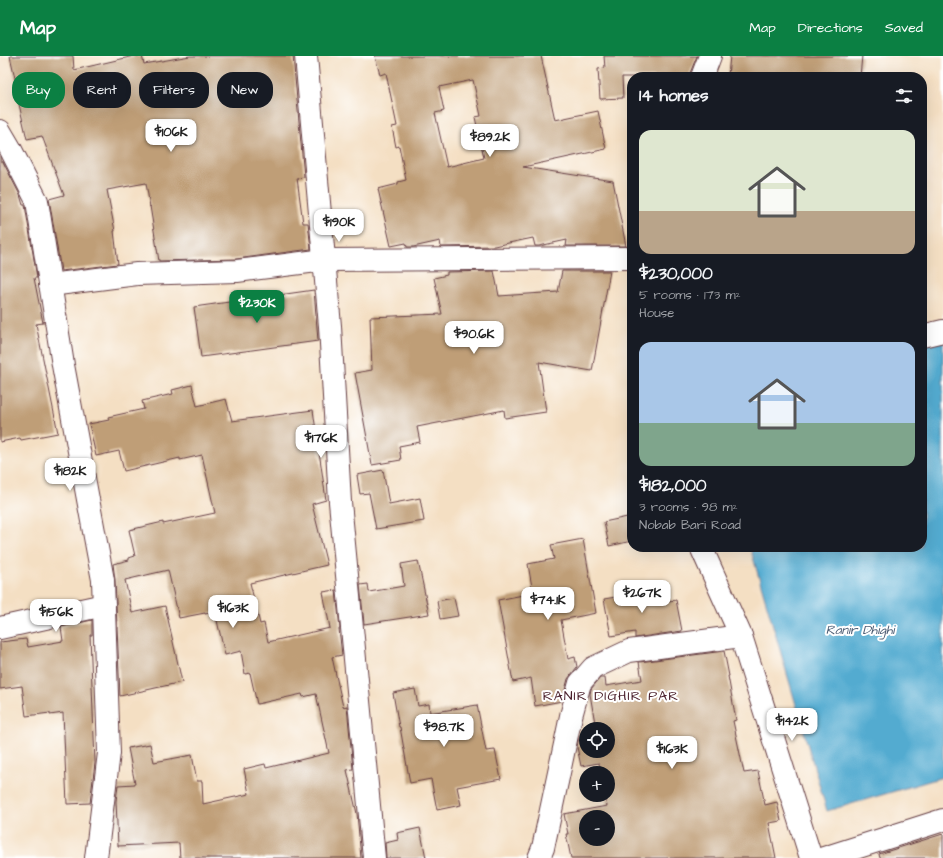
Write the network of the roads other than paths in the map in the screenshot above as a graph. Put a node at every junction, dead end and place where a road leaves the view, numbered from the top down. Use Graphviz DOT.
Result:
graph roads {
  1 [pos="306,56"];
  2 [pos="710,56"];
  3 [pos="704,72"];
  4 [pos="0,131"];
  5 [pos="627,258"];
  6 [pos="325,260"];
  7 [pos="50,285"];
  8 [pos="943,331"];
  9 [pos="927,335"];
  10 [pos="703,552"];
  11 [pos="104,605"];
  12 [pos="0,628"];
  13 [pos="741,636"];
  14 [pos="943,820"];
  15 [pos="96,858"];
  16 [pos="374,858"];
  17 [pos="539,858"];
  18 [pos="811,858"];
  19 [pos="824,858"];
  1 -- 6 [label="street"];
  2 -- 3 [label="street"];
  4 -- 7 [label="street"];
  5 -- 6 [label="street"];
  6 -- 7 [label="street"];
  6 -- 16 [label="street"];
  7 -- 11 [label="street"];
  8 -- 9 [label="street"];
  10 -- 13 [label="street"];
  11 -- 12 [label="street"];
  11 -- 15 [label="street"];
  13 -- 17 [label="street"];
  13 -- 18 [label="street"];
  14 -- 19 [label="street"];
}
